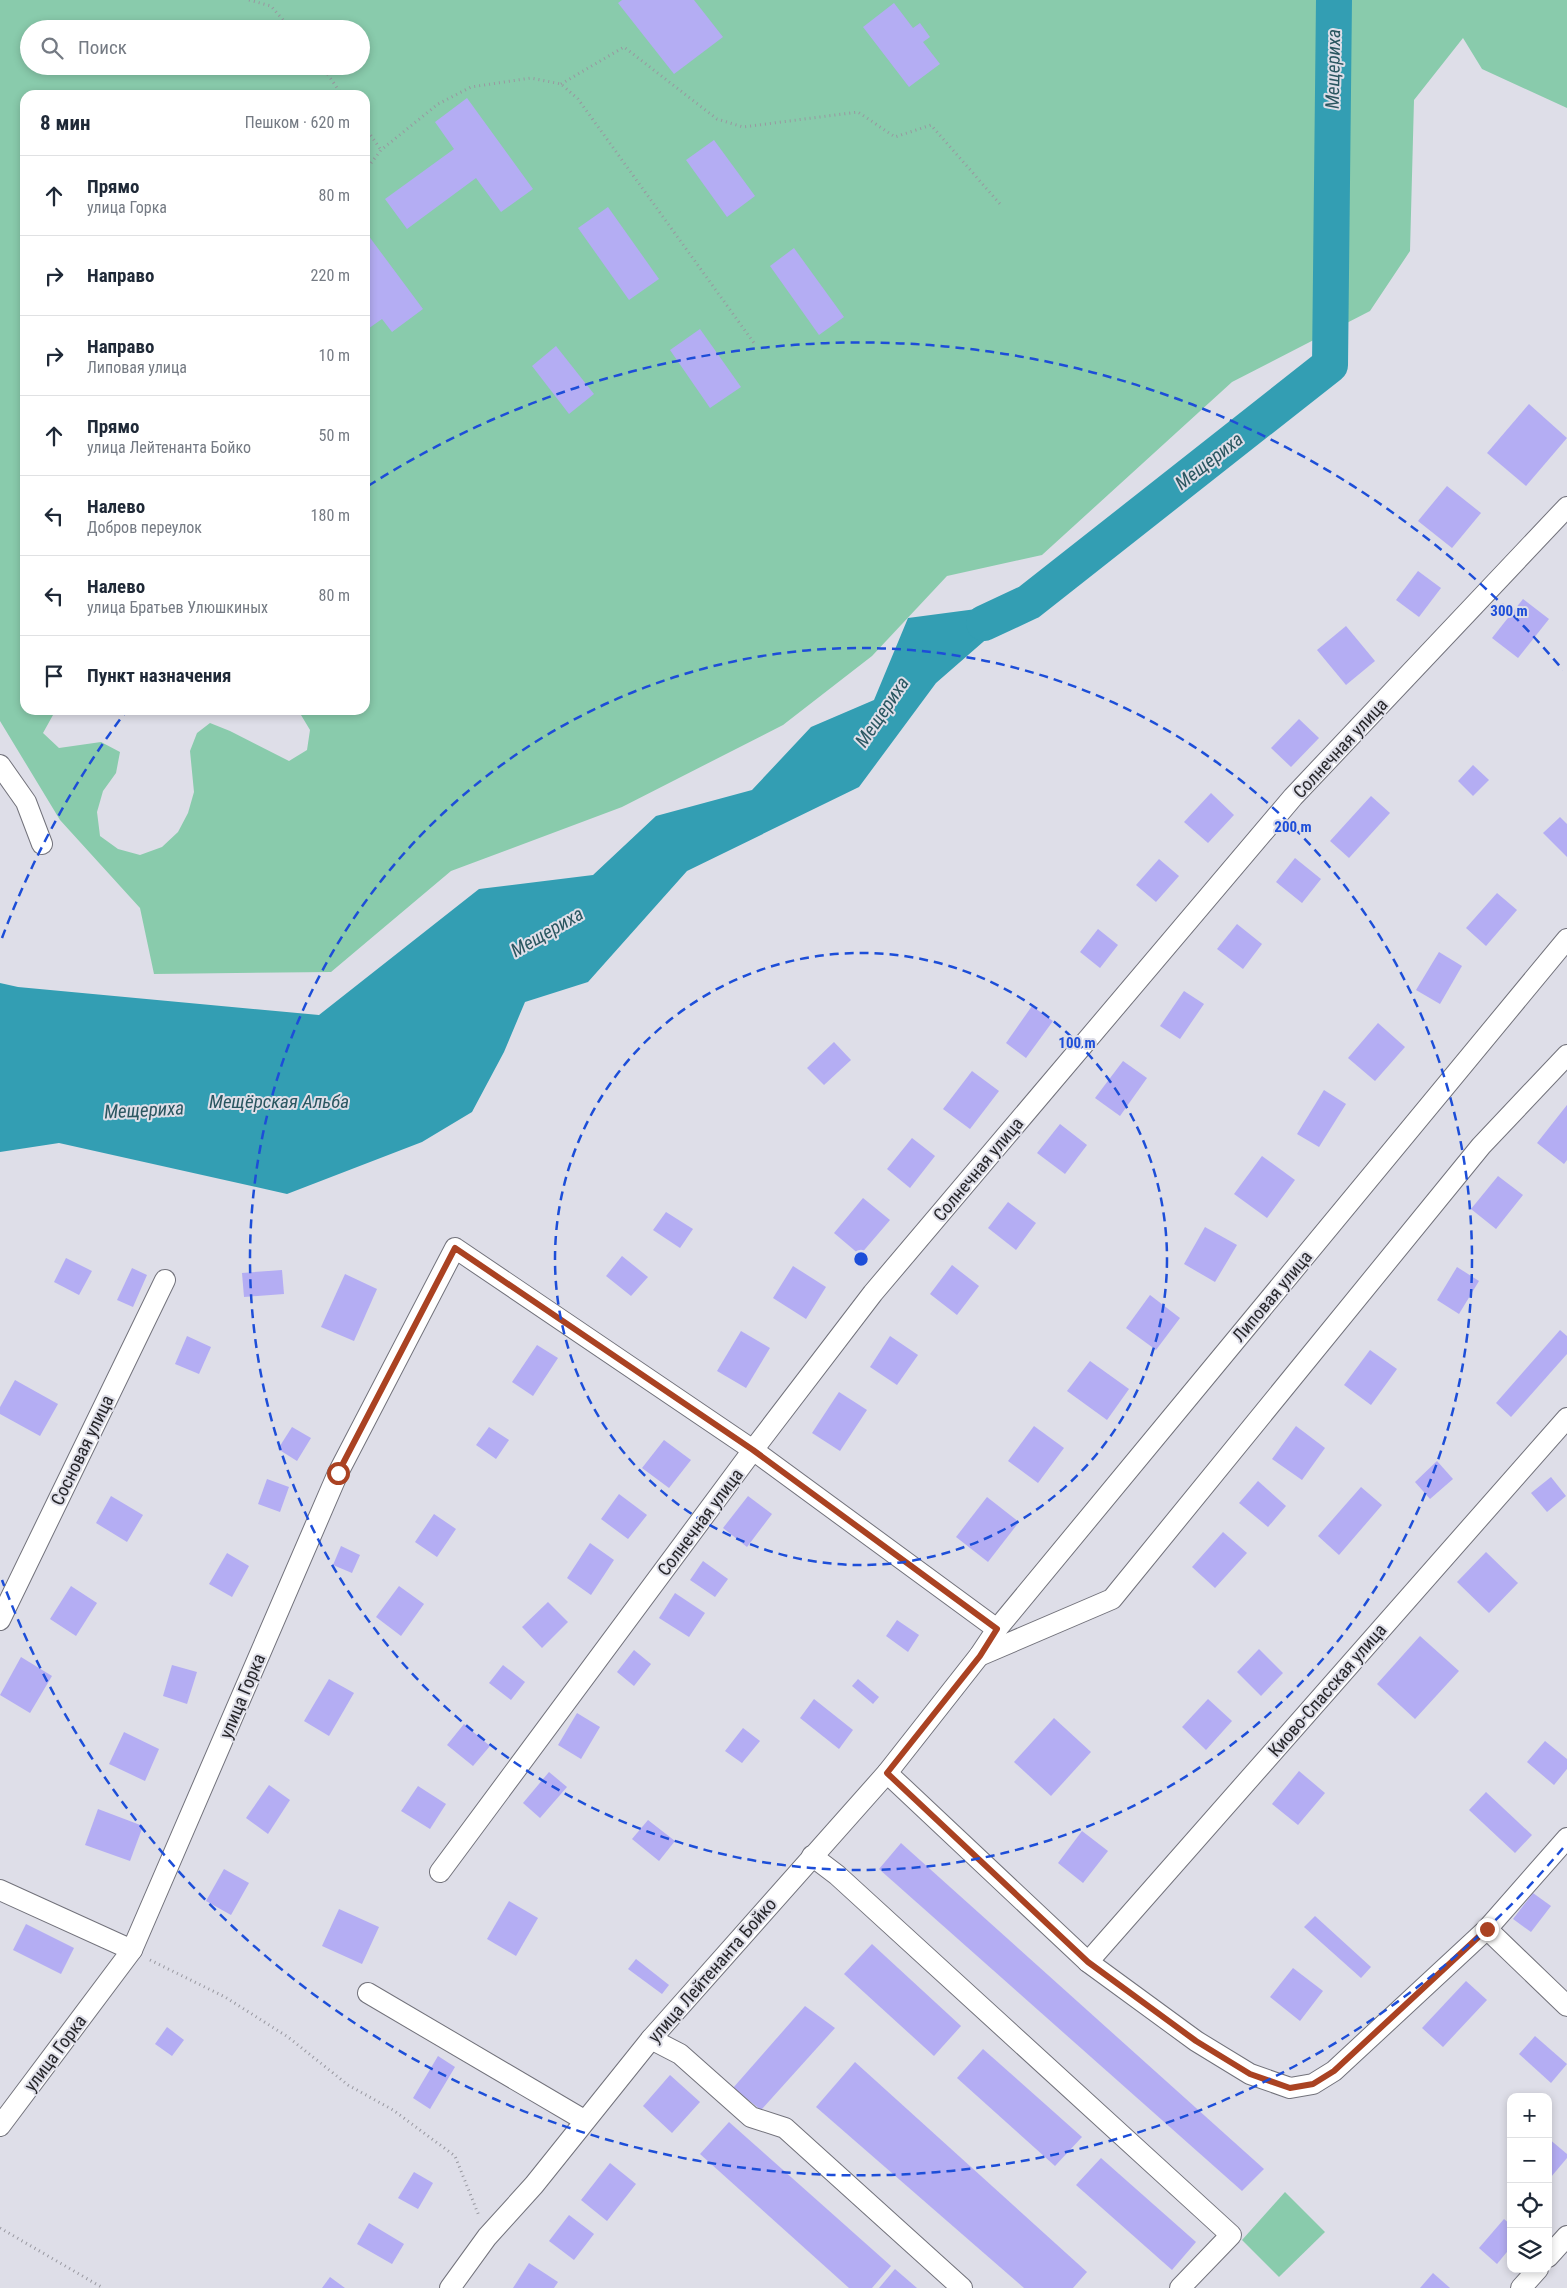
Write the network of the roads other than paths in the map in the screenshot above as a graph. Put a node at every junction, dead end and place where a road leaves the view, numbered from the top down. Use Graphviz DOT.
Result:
graph roads {
  1 [pos="1567,507"];
  2 [pos="0,765"];
  3 [pos="42,844"];
  4 [pos="1567,939"];
  5 [pos="1567,1054"];
  6 [pos="165,1280"];
  7 [pos="1567,1418"];
  8 [pos="753,1450"];
  9 [pos="4,1601"];
  10 [pos="997,1629"];
  11 [pos="980,1656"];
  12 [pos="887,1773"];
  13 [pos="1567,1838"];
  14 [pos="812,1856"];
  15 [pos="440,1872"];
  16 [pos="0,1890"];
  17 [pos="1487,1929"];
  18 [pos="132,1950"];
  19 [pos="1088,1962"];
  20 [pos="368,1993"];
  21 [pos="1567,2006"];
  22 [pos="651,2039"];
  23 [pos="584,2120"];
  24 [pos="0,2126"];
  25 [pos="1567,2236"];
  26 [pos="1552,2253"];
  27 [pos="1534,2273"];
  28 [pos="450,2288"];
  29 [pos="962,2288"];
  30 [pos="1180,2288"];
  31 [pos="1521,2288"];
  1 -- 8 [label="street, Солнечная улица"];
  2 -- 3 [label="street"];
  4 -- 10 [label="street, Липовая улица"];
  5 -- 11 [label="street"];
  6 -- 9 [label="street, Сосновая улица"];
  7 -- 19 [label="street, Киово-Спасская улица"];
  8 -- 10 [label="street"];
  8 -- 15 [label="street, Солнечная улица"];
  8 -- 18 [label="street, улица Горка"];
  10 -- 11 [label="street, Липовая улица"];
  11 -- 12 [label="street, улица Лейтенанта Бойко"];
  12 -- 14 [label="street, улица Лейтенанта Бойко"];
  12 -- 19 [label="street"];
  13 -- 17 [label="street"];
  14 -- 22 [label="street, улица Лейтенанта Бойко"];
  14 -- 30 [label="street"];
  16 -- 18 [label="street"];
  17 -- 19 [label="street"];
  17 -- 21 [label="street"];
  18 -- 24 [label="street, улица Горка"];
  20 -- 23 [label="street"];
  22 -- 23 [label="street, улица Лейтенанта Бойко"];
  22 -- 29 [label="street"];
  23 -- 28 [label="street, улица Лейтенанта Бойко"];
  25 -- 26 [label="street"];
  27 -- 31 [label="street"];
}
